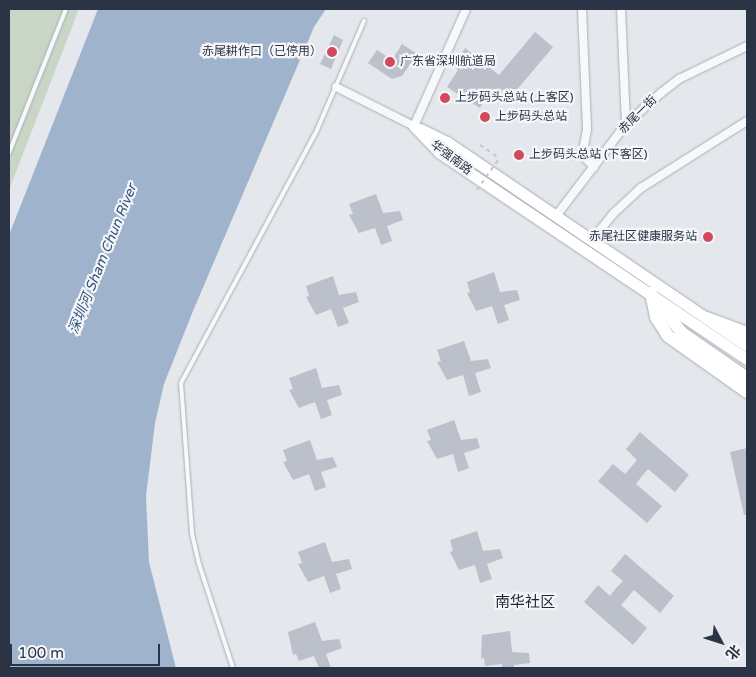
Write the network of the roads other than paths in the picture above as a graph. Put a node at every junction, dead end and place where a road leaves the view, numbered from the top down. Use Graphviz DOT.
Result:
graph roads {
  1 [pos="66,9"];
  2 [pos="466,9"];
  3 [pos="582,9"];
  4 [pos="621,9"];
  5 [pos="364,21"];
  6 [pos="747,46"];
  7 [pos="336,87"];
  8 [pos="747,121"];
  9 [pos="626,124"];
  10 [pos="414,126"];
  11 [pos="9,153"];
  12 [pos="594,166"];
  13 [pos="556,216"];
  14 [pos="592,240"];
  15 [pos="651,293"];
  16 [pos="707,318"];
  17 [pos="747,332"];
  18 [pos="747,346"];
  19 [pos="747,359"];
  20 [pos="747,378"];
  21 [pos="747,392"];
  22 [pos="232,668"];
  1 -- 11 [label="lane"];
  2 -- 10 [label="street"];
  3 -- 12 [label="street"];
  4 -- 9 [label="street"];
  5 -- 7 [label="lane"];
  6 -- 9 [label="street, 赤尾一街"];
  7 -- 10 [label="street"];
  7 -- 22 [label="lane"];
  8 -- 14 [label="street"];
  9 -- 12 [label="street, 赤尾一街"];
  10 -- 13 [label="main road, 华强南路"];
  10 -- 15 [label="main road, 华强南路"];
  12 -- 13 [label="street, 赤尾一街"];
  13 -- 14 [label="main road, 华强南路"];
  14 -- 16 [label="main road, 华强南路"];
  15 -- 19 [label="main road, 华强南路"];
  15 -- 20 [label="main road"];
  15 -- 21 [label="main road"];
  16 -- 17 [label="main road"];
  16 -- 18 [label="main road, 华强南路"];
}
